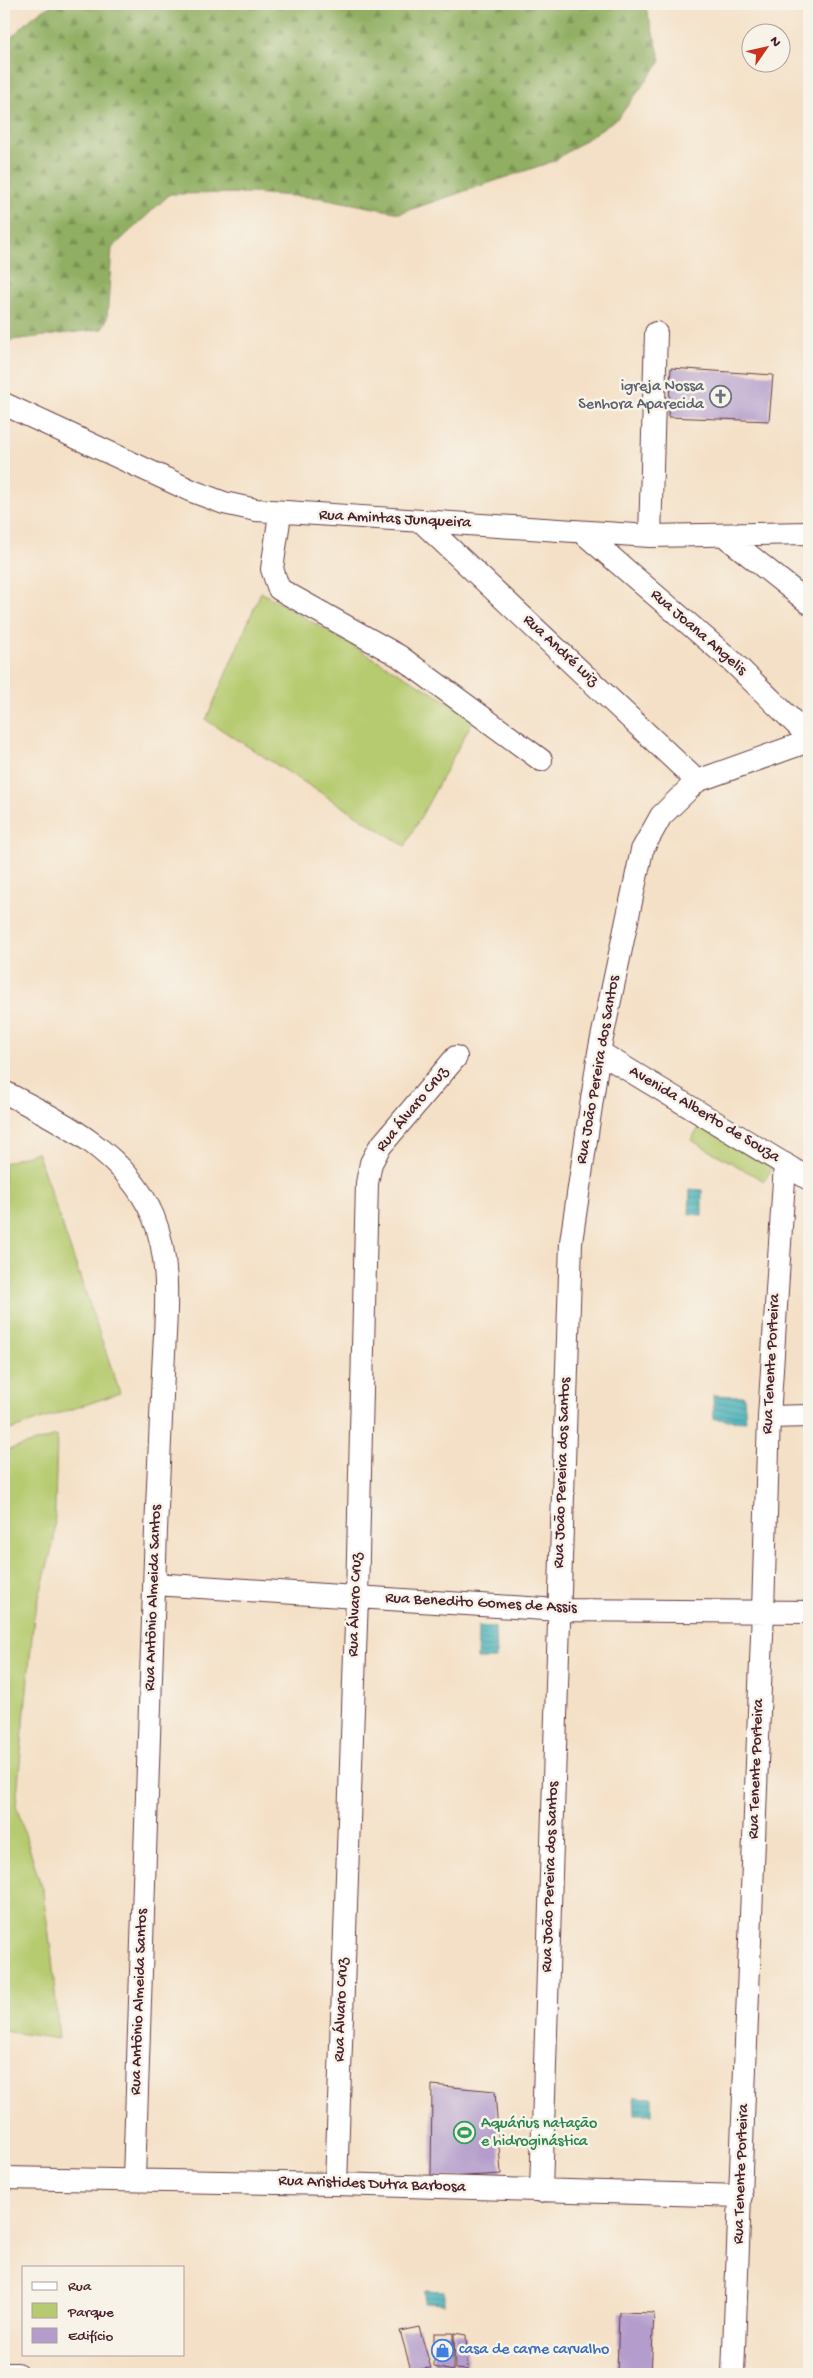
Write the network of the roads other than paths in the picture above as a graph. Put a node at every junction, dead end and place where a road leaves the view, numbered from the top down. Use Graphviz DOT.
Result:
graph roads {
  1 [pos="656,333"];
  2 [pos="4,404"];
  3 [pos="280,514"];
  4 [pos="422,522"];
  5 [pos="582,532"];
  6 [pos="809,533"];
  7 [pos="650,536"];
  8 [pos="725,536"];
  9 [pos="809,603"];
  10 [pos="809,739"];
  11 [pos="541,760"];
  12 [pos="697,781"];
  13 [pos="599,1052"];
  14 [pos="456,1057"];
  15 [pos="4,1092"];
  16 [pos="785,1164"];
  17 [pos="809,1179"];
  18 [pos="809,1416"];
  19 [pos="769,1417"];
  20 [pos="154,1584"];
  21 [pos="357,1597"];
  22 [pos="559,1610"];
  23 [pos="763,1610"];
  24 [pos="809,1612"];
  25 [pos="4,2178"];
  26 [pos="134,2180"];
  27 [pos="336,2184"];
  28 [pos="541,2191"];
  29 [pos="741,2196"];
  30 [pos="4,2374"];
  31 [pos="17,2374"];
  32 [pos="733,2374"];
  1 -- 7 [label="street"];
  2 -- 3 [label="street, Rua Amintas Junqueira"];
  3 -- 4 [label="street, Rua Amintas Junqueira"];
  3 -- 11 [label="street"];
  4 -- 5 [label="street, Rua Amintas Junqueira"];
  4 -- 12 [label="street, Rua André Luiz"];
  5 -- 7 [label="street, Rua Amintas Junqueira"];
  5 -- 10 [label="street, Rua Joana Angelis"];
  6 -- 8 [label="street, Rua Amintas Junqueira"];
  7 -- 8 [label="street, Rua Amintas Junqueira"];
  8 -- 9 [label="street"];
  10 -- 12 [label="street"];
  12 -- 13 [label="street, Rua João Pereira dos Santos"];
  13 -- 16 [label="street, Avenida Alberto de Souza"];
  13 -- 22 [label="street, Rua João Pereira dos Santos"];
  14 -- 21 [label="street, Rua Álvaro Cruz"];
  15 -- 20 [label="street, Rua Antônio Almeida Santos"];
  16 -- 17 [label="street, Avenida Alberto de Souza"];
  16 -- 19 [label="street, Rua Tenente Porteira"];
  18 -- 19 [label="street"];
  19 -- 23 [label="street, Rua Tenente Porteira"];
  20 -- 21 [label="street, Rua Benedito Gomes de Assis"];
  20 -- 26 [label="street, Rua Antônio Almeida Santos"];
  21 -- 22 [label="street, Rua Benedito Gomes de Assis"];
  21 -- 27 [label="street, Rua Álvaro Cruz"];
  22 -- 23 [label="street, Rua Benedito Gomes de Assis"];
  22 -- 28 [label="street, Rua João Pereira dos Santos"];
  23 -- 24 [label="street, Rua Benedito Gomes de Assis"];
  23 -- 29 [label="street, Rua Tenente Porteira"];
  25 -- 26 [label="street, Rua Aristides Dutra Barbosa"];
  26 -- 27 [label="street, Rua Aristides Dutra Barbosa"];
  27 -- 28 [label="street, Rua Aristides Dutra Barbosa"];
  28 -- 29 [label="street, Rua Aristides Dutra Barbosa"];
  29 -- 32 [label="street, Rua Tenente Porteira"];
  30 -- 31 [label="street"];
}
